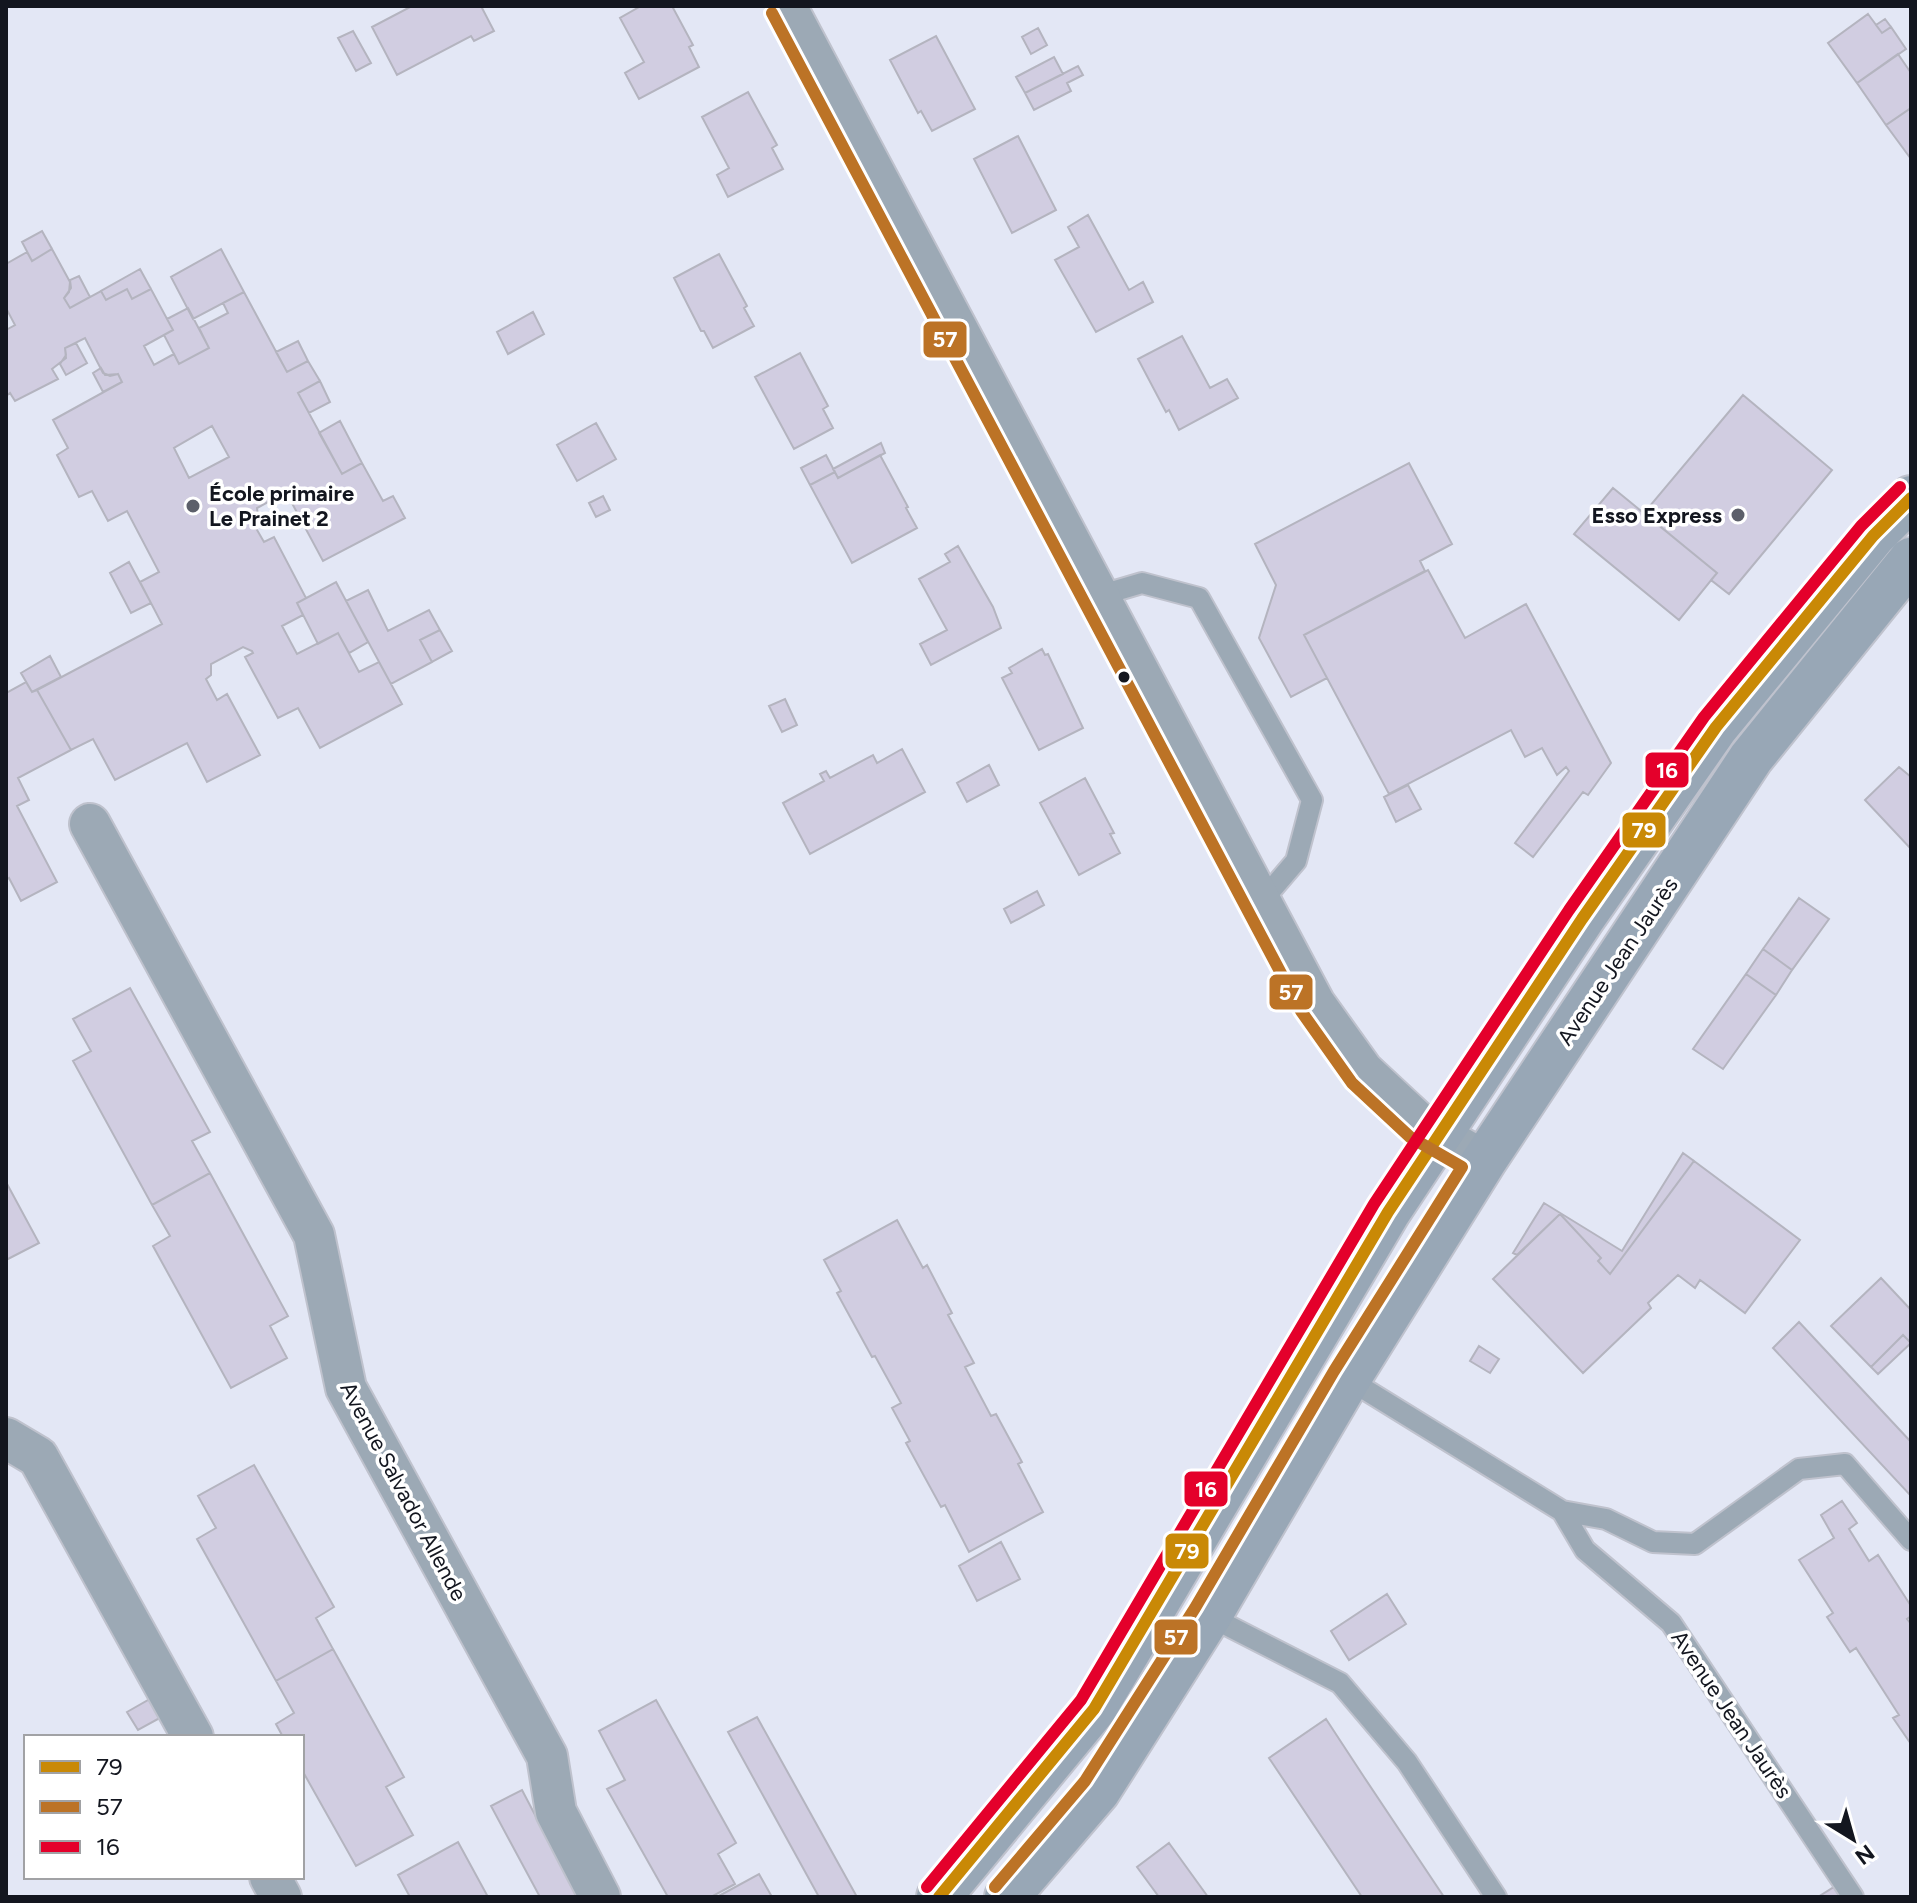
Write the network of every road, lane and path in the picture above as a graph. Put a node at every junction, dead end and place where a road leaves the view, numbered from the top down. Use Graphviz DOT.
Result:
graph roads {
  1 [pos="786,6"];
  2 [pos="1911,498"];
  3 [pos="1911,560"];
  4 [pos="1098,596"];
  5 [pos="90,824"];
  6 [pos="1261,902"];
  7 [pos="1439,1134"];
  8 [pos="1484,1161"];
  9 [pos="1348,1379"];
  10 [pos="6,1438"];
  11 [pos="1562,1511"];
  12 [pos="1911,1540"];
  13 [pos="1209,1616"];
  14 [pos="192,1735"];
  15 [pos="271,1879"];
  16 [pos="281,1897"];
  17 [pos="600,1897"];
  18 [pos="939,1897"];
  19 [pos="1007,1897"];
  20 [pos="1496,1897"];
  21 [pos="1853,1897"];
  1 -- 4 [label="street"];
  2 -- 7 [label="main road"];
  3 -- 8 [label="main road, Avenue Jean Jaurès"];
  4 -- 6 [label="street"];
  4 -- 6 [label="lane"];
  5 -- 17 [label="street, Avenue Salvador Allende"];
  6 -- 7 [label="street"];
  7 -- 8 [label="street"];
  7 -- 18 [label="main road"];
  8 -- 9 [label="main road, Avenue Jean Jaurès"];
  9 -- 11 [label="lane, Avenue Jean Jaurès"];
  9 -- 13 [label="main road, Avenue Jean Jaurès"];
  10 -- 14 [label="street"];
  11 -- 12 [label="lane, Avenue Jean Jaurès"];
  11 -- 21 [label="lane, Avenue Jean Jaurès"];
  13 -- 19 [label="main road, Avenue Jean Jaurès"];
  13 -- 20 [label="lane"];
  15 -- 16 [label="street"];
}
